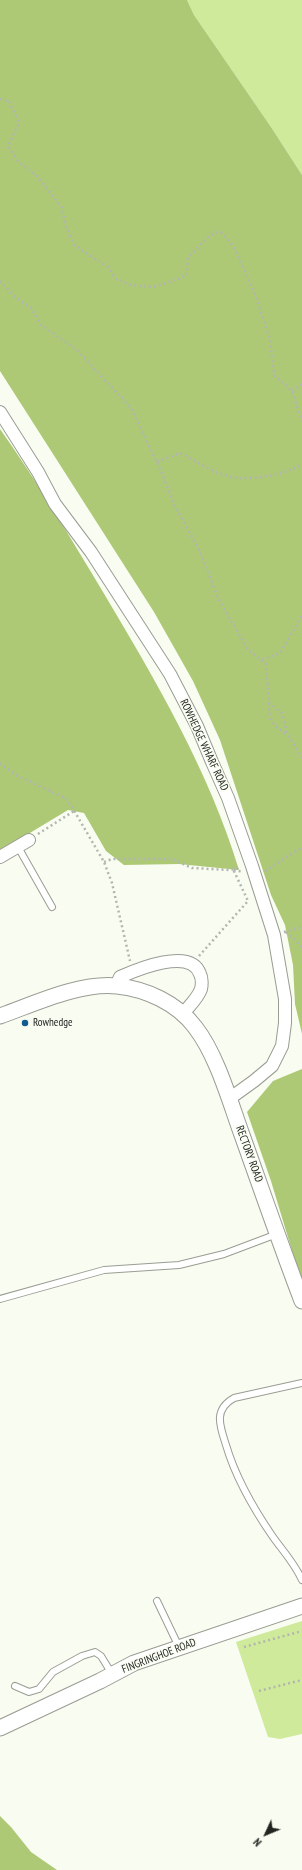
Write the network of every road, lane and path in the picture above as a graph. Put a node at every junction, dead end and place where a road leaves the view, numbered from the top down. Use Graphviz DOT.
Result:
graph roads {
  1 [pos="0,99"];
  2 [pos="0,281"];
  3 [pos="302,384"];
  4 [pos="292,391"];
  5 [pos="0,412"];
  6 [pos="302,420"];
  7 [pos="157,462"];
  8 [pos="302,464"];
  9 [pos="302,616"];
  10 [pos="262,660"];
  11 [pos="269,703"];
  12 [pos="288,736"];
  13 [pos="302,758"];
  14 [pos="0,763"];
  15 [pos="74,811"];
  16 [pos="29,840"];
  17 [pos="18,847"];
  18 [pos="302,847"];
  19 [pos="0,857"];
  20 [pos="104,862"];
  21 [pos="234,869"];
  22 [pos="253,871"];
  23 [pos="52,907"];
  24 [pos="302,927"];
  25 [pos="286,932"];
  26 [pos="274,935"];
  27 [pos="302,947"];
  28 [pos="192,964"];
  29 [pos="132,972"];
  30 [pos="116,986"];
  31 [pos="183,1014"];
  32 [pos="0,1016"];
  33 [pos="229,1099"];
  34 [pos="277,1234"];
  35 [pos="0,1299"];
  36 [pos="302,1301"];
  37 [pos="302,1383"];
  38 [pos="302,1580"];
  39 [pos="157,1601"];
  40 [pos="302,1606"];
  41 [pos="302,1631"];
  42 [pos="179,1647"];
  43 [pos="244,1647"];
  44 [pos="112,1674"];
  45 [pos="302,1680"];
  46 [pos="15,1686"];
  47 [pos="259,1690"];
  48 [pos="0,1728"];
  1 -- 4 [label="path"];
  2 -- 7 [label="path"];
  3 -- 4 [label="path"];
  4 -- 6 [label="path"];
  5 -- 22 [label="street, ROWHEDGE WHARF ROAD"];
  7 -- 8 [label="path"];
  7 -- 10 [label="path"];
  9 -- 10 [label="path"];
  10 -- 11 [label="path"];
  11 -- 12 [label="path"];
  11 -- 12 [label="path"];
  12 -- 13 [label="path"];
  14 -- 15 [label="path"];
  15 -- 16 [label="path"];
  15 -- 20 [label="path"];
  16 -- 17 [label="street"];
  17 -- 19 [label="street"];
  17 -- 23 [label="lane"];
  18 -- 22 [label="path"];
  20 -- 21 [label="path"];
  20 -- 29 [label="path"];
  21 -- 22 [label="path"];
  21 -- 22 [label="path"];
  21 -- 28 [label="path"];
  22 -- 26 [label="street, ROWHEDGE WHARF ROAD"];
  24 -- 26 [label="path"];
  25 -- 27 [label="path"];
  26 -- 33 [label="street, ROWHEDGE WHARF ROAD"];
  28 -- 29 [label="street"];
  28 -- 31 [label="street"];
  29 -- 30 [label="street"];
  30 -- 31 [label="street, RECTORY ROAD"];
  30 -- 32 [label="street, RECTORY ROAD"];
  31 -- 33 [label="street, RECTORY ROAD"];
  33 -- 34 [label="street, RECTORY ROAD"];
  34 -- 35 [label="lane"];
  34 -- 36 [label="street, RECTORY ROAD"];
  37 -- 38 [label="lane"];
  39 -- 42 [label="lane"];
  40 -- 42 [label="street, FINGRINGHOE ROAD"];
  41 -- 43 [label="path"];
  42 -- 44 [label="street, FINGRINGHOE ROAD"];
  44 -- 46 [label="lane"];
  44 -- 48 [label="street, FINGRINGHOE ROAD"];
  45 -- 47 [label="path"];
}
